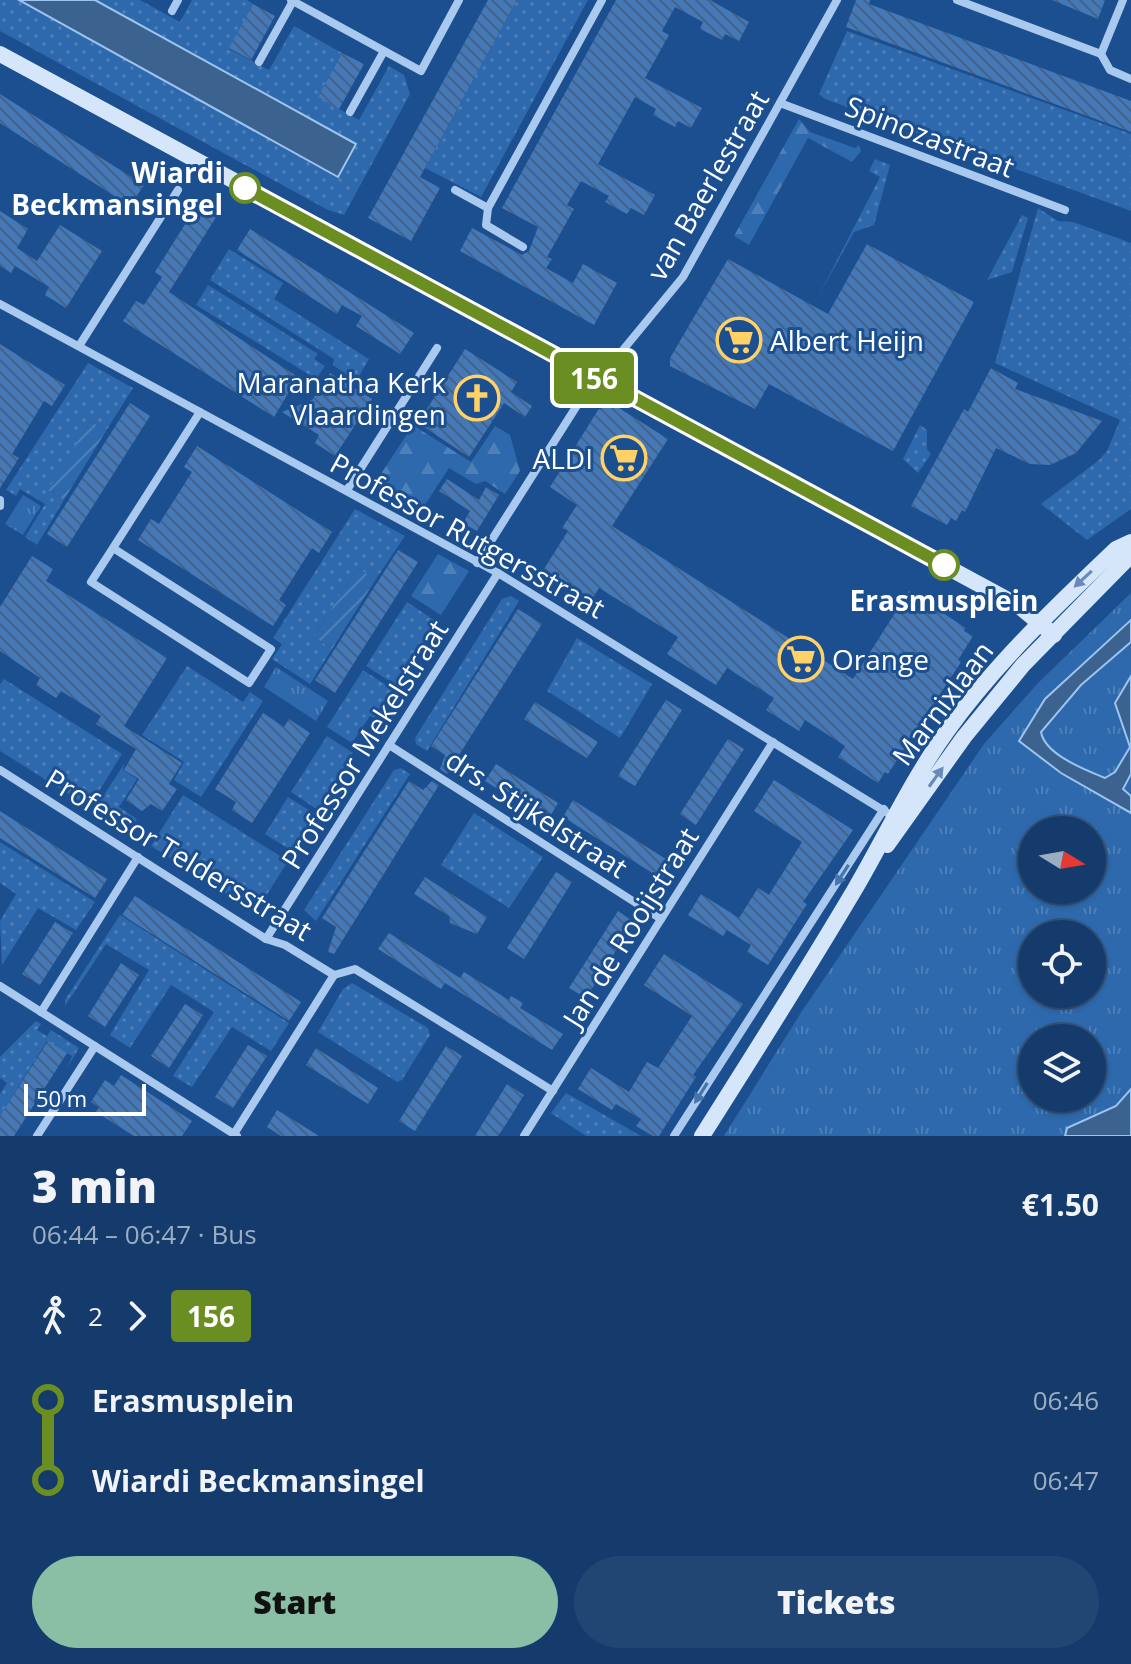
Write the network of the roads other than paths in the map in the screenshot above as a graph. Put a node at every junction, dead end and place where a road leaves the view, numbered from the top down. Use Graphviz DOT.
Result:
graph roads {
  1 [pos="178,0"];
  2 [pos="292,0"];
  3 [pos="459,0"];
  4 [pos="602,0"];
  5 [pos="837,0"];
  6 [pos="957,0"];
  7 [pos="1123,0"];
  8 [pos="172,11"];
  9 [pos="384,51"];
  10 [pos="0,54"];
  11 [pos="1101,54"];
  12 [pos="259,62"];
  13 [pos="1131,79"];
  14 [pos="780,103"];
  15 [pos="350,112"];
  16 [pos="178,190"];
  17 [pos="455,190"];
  18 [pos="488,208"];
  19 [pos="1065,210"];
  20 [pos="523,247"];
  21 [pos="0,304"];
  22 [pos="79,346"];
  23 [pos="437,348"];
  24 [pos="598,380"];
  25 [pos="200,412"];
  26 [pos="347,490"];
  27 [pos="1131,542"];
  28 [pos="113,548"];
  29 [pos="1131,555"];
  30 [pos="477,563"];
  31 [pos="498,573"];
  32 [pos="1040,623"];
  33 [pos="1054,635"];
  34 [pos="773,742"];
  35 [pos="389,745"];
  36 [pos="0,770"];
  37 [pos="894,816"];
  38 [pos="138,857"];
  39 [pos="661,919"];
  40 [pos="266,939"];
  41 [pos="334,975"];
  42 [pos="0,986"];
  43 [pos="41,1012"];
  44 [pos="95,1046"];
  45 [pos="553,1091"];
  46 [pos="236,1135"];
  47 [pos="37,1136"];
  48 [pos="524,1136"];
  49 [pos="674,1136"];
  50 [pos="702,1136"];
  1 -- 8 [label="street"];
  2 -- 9 [label="street"];
  2 -- 12 [label="street"];
  3 -- 9 [label="street"];
  4 -- 18 [label="street"];
  5 -- 14 [label="street, van Baerlestraat"];
  6 -- 11 [label="street"];
  7 -- 11 [label="street"];
  9 -- 15 [label="street"];
  10 -- 24 [label="street"];
  11 -- 13 [label="street"];
  14 -- 19 [label="street, Spinozastraat"];
  14 -- 24 [label="street, van Baerlestraat"];
  16 -- 22 [label="street"];
  17 -- 18 [label="street"];
  18 -- 20 [label="street"];
  21 -- 22 [label="street, Professor Rutgersstraat"];
  22 -- 25 [label="street, Professor Rutgersstraat"];
  23 -- 26 [label="street"];
  24 -- 30 [label="street"];
  24 -- 32 [label="street"];
  25 -- 26 [label="street, Professor Rutgersstraat"];
  25 -- 28 [label="street"];
  26 -- 30 [label="street, Professor Rutgersstraat"];
  27 -- 32 [label="street, Marnixlaan, one-way"];
  28 -- 28 [label="street"];
  29 -- 33 [label="street, Marnixlaan"];
  30 -- 31 [label="street, Professor Rutgersstraat"];
  31 -- 34 [label="street, Professor Rutgersstraat"];
  31 -- 35 [label="street, Professor Mekelstraat"];
  32 -- 33 [label="street"];
  32 -- 37 [label="street, Marnixlaan"];
  37 -- 33 [label="street, Marnixlaan, one-way"];
  34 -- 37 [label="street, Professor Rutgersstraat"];
  34 -- 39 [label="street, Jan de Rooijstraat"];
  35 -- 39 [label="street, drs. Stijkelstraat"];
  35 -- 40 [label="street, Professor Mekelstraat"];
  36 -- 38 [label="street, Professor Teldersstraat"];
  37 -- 49 [label="street, Marnixlaan, one-way"];
  37 -- 50 [label="street, Marnixlaan"];
  38 -- 40 [label="street, Professor Teldersstraat"];
  38 -- 43 [label="street"];
  39 -- 45 [label="street, Jan de Rooijstraat"];
  40 -- 41 [label="street, Professor Teldersstraat"];
  41 -- 45 [label="street"];
  41 -- 46 [label="street"];
  42 -- 43 [label="street"];
  43 -- 44 [label="street"];
  44 -- 46 [label="street"];
  44 -- 47 [label="street"];
  45 -- 48 [label="street, Jan de Rooijstraat"];
}
